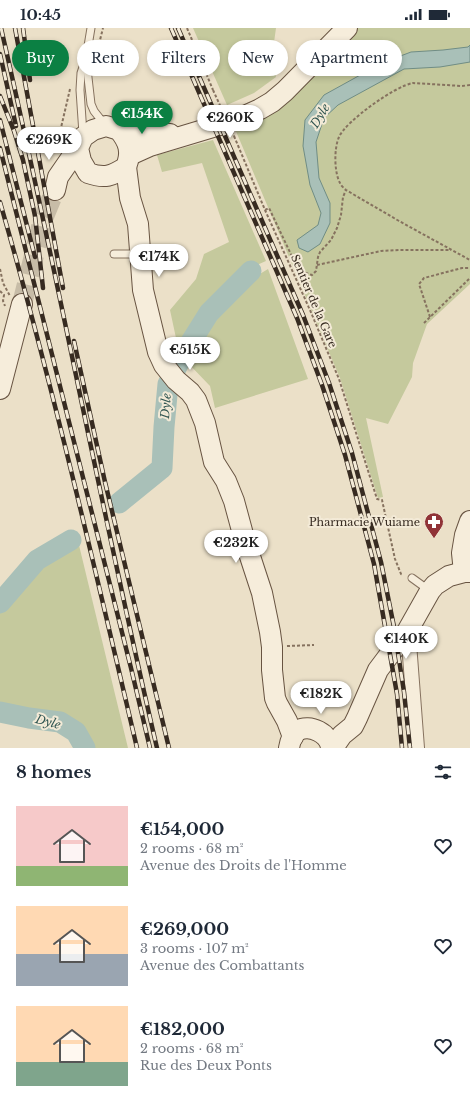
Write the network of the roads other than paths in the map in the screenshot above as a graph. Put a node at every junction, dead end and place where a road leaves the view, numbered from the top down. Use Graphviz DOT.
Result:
graph roads {
  1 [pos="91,28"];
  2 [pos="347,28"];
  3 [pos="89,40"];
  4 [pos="296,70"];
  5 [pos="81,76"];
  6 [pos="88,76"];
  7 [pos="272,102"];
  8 [pos="112,128"];
  9 [pos="188,135"];
  10 [pos="81,142"];
  11 [pos="128,161"];
  12 [pos="96,175"];
  13 [pos="130,198"];
  14 [pos="114,254"];
  15 [pos="141,254"];
  16 [pos="20,310"];
  17 [pos="0,389"];
  18 [pos="470,521"];
  19 [pos="467,572"];
  20 [pos="412,578"];
  21 [pos="430,591"];
  22 [pos="408,630"];
  23 [pos="294,734"];
  24 [pos="333,742"];
  25 [pos="417,748"];
  1 -- 3 [label="lane"];
  2 -- 7 [label="main road"];
  4 -- 7 [label="lane"];
  5 -- 10 [label="lane"];
  6 -- 8 [label="lane"];
  7 -- 9 [label="main road"];
  8 -- 9 [label="main road"];
  8 -- 10 [label="main road"];
  8 -- 11 [label="main road"];
  9 -- 11 [label="main road"];
  10 -- 12 [label="main road"];
  10 -- 12 [label="main road"];
  11 -- 12 [label="main road"];
  11 -- 13 [label="main road"];
  12 -- 13 [label="main road"];
  13 -- 15 [label="main road"];
  14 -- 15 [label="lane"];
  15 -- 23 [label="main road"];
  16 -- 17 [label="main road"];
  18 -- 19 [label="main road"];
  19 -- 21 [label="main road"];
  20 -- 21 [label="lane"];
  21 -- 22 [label="main road"];
  22 -- 24 [label="main road"];
  22 -- 25 [label="street"];
  23 -- 24 [label="main road"];
}
